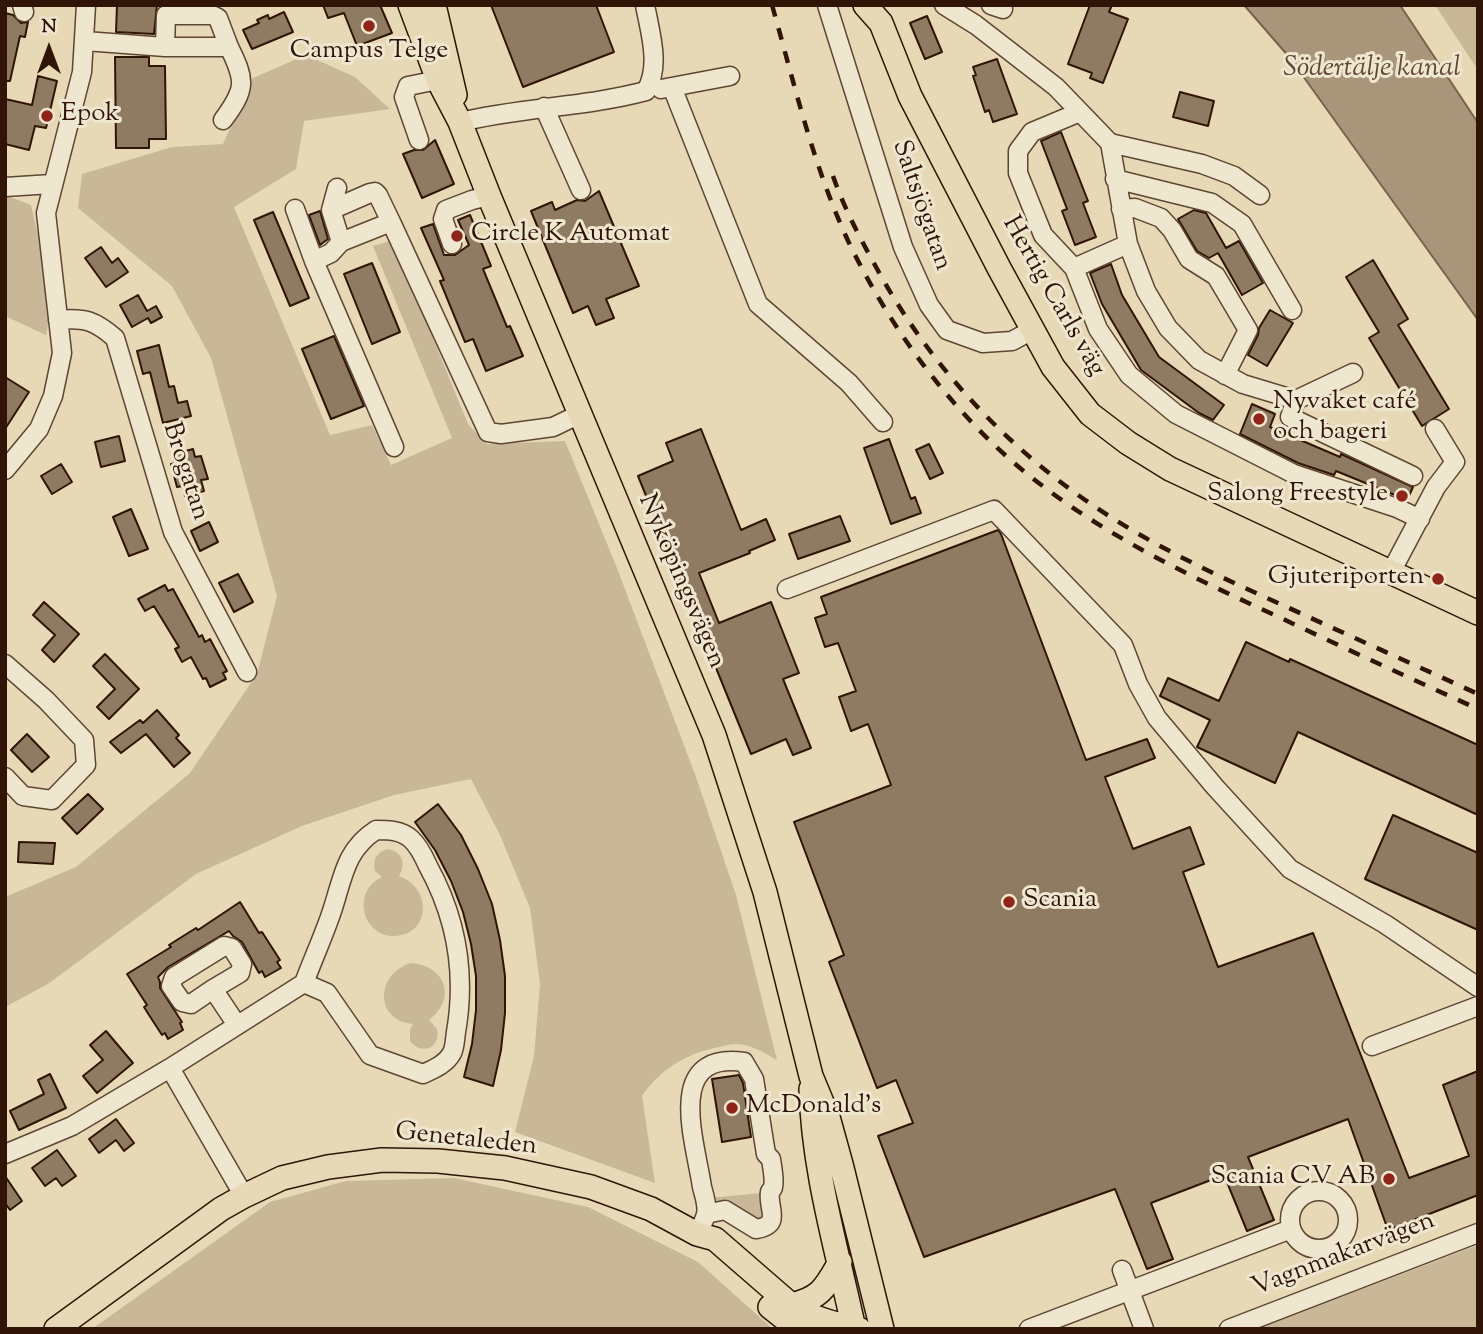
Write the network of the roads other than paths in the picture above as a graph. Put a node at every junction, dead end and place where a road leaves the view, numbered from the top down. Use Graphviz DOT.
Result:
graph roads {
  1 [pos="86,5"];
  2 [pos="410,5"];
  3 [pos="434,5"];
  4 [pos="645,5"];
  5 [pos="827,5"];
  6 [pos="944,5"];
  7 [pos="871,7"];
  8 [pos="966,10"];
  9 [pos="85,41"];
  10 [pos="165,47"];
  11 [pos="229,47"];
  12 [pos="730,76"];
  13 [pos="445,78"];
  14 [pos="672,87"];
  15 [pos="646,91"];
  16 [pos="544,107"];
  17 [pos="1080,112"];
  18 [pos="223,120"];
  19 [pos="460,122"];
  20 [pos="419,140"];
  21 [pos="1110,143"];
  22 [pos="1115,179"];
  23 [pos="52,184"];
  24 [pos="5,187"];
  25 [pos="337,188"];
  26 [pos="581,190"];
  27 [pos="1260,195"];
  28 [pos="489,196"];
  29 [pos="295,209"];
  30 [pos="1121,209"];
  31 [pos="331,210"];
  32 [pos="391,222"];
  33 [pos="341,242"];
  34 [pos="452,244"];
  35 [pos="1128,244"];
  36 [pos="314,261"];
  37 [pos="1074,268"];
  38 [pos="1292,310"];
  39 [pos="58,320"];
  40 [pos="1034,329"];
  41 [pos="1353,373"];
  42 [pos="1226,375"];
  43 [pos="1296,400"];
  44 [pos="580,414"];
  45 [pos="883,422"];
  46 [pos="1435,429"];
  47 [pos="394,447"];
  48 [pos="9,459"];
  49 [pos="1413,476"];
  50 [pos="1420,519"];
  51 [pos="1391,572"];
  52 [pos="787,589"];
  53 [pos="1478,613"];
  54 [pos="5,664"];
  55 [pos="247,672"];
  56 [pos="5,777"];
  57 [pos="304,983"];
  58 [pos="1478,987"];
  59 [pos="213,989"];
  60 [pos="1478,1006"];
  61 [pos="237,1025"];
  62 [pos="1372,1046"];
  63 [pos="170,1068"];
  64 [pos="811,1076"];
  65 [pos="5,1154"];
  66 [pos="244,1196"];
  67 [pos="702,1224"];
  68 [pos="1291,1229"];
  69 [pos="1478,1233"];
  70 [pos="840,1262"];
  71 [pos="1122,1270"];
  72 [pos="1130,1291"];
  73 [pos="791,1306"];
  74 [pos="856,1328"];
  75 [pos="56,1329"];
  76 [pos="798,1329"];
  77 [pos="883,1329"];
  78 [pos="1029,1329"];
  79 [pos="1144,1329"];
  80 [pos="1229,1329"];
  1 -- 9 [label="street"];
  2 -- 13 [label="main road, Nyköpingsvägen"];
  3 -- 13 [label="main road, Nyköpingsvägen"];
  4 -- 15 [label="street"];
  5 -- 40 [label="street, Saltsjögatan"];
  6 -- 8 [label="street"];
  7 -- 40 [label="main road, Hertig Carls väg"];
  8 -- 17 [label="street"];
  9 -- 10 [label="street"];
  9 -- 23 [label="street"];
  10 -- 11 [label="street"];
  10 -- 11 [label="street"];
  11 -- 18 [label="street"];
  12 -- 14 [label="street"];
  13 -- 19 [label="main road, Nyköpingsvägen"];
  13 -- 20 [label="street"];
  14 -- 15 [label="street"];
  14 -- 45 [label="street"];
  15 -- 16 [label="street"];
  16 -- 19 [label="street"];
  16 -- 26 [label="street"];
  17 -- 21 [label="street"];
  17 -- 37 [label="street"];
  19 -- 28 [label="main road, Nyköpingsvägen"];
  21 -- 22 [label="street"];
  21 -- 27 [label="street"];
  22 -- 30 [label="street"];
  22 -- 38 [label="street"];
  23 -- 24 [label="street"];
  23 -- 39 [label="street"];
  25 -- 31 [label="street"];
  28 -- 34 [label="street"];
  28 -- 44 [label="main road, Nyköpingsvägen"];
  29 -- 36 [label="street"];
  30 -- 35 [label="street"];
  30 -- 42 [label="street"];
  31 -- 32 [label="street"];
  31 -- 33 [label="street"];
  32 -- 33 [label="street"];
  32 -- 44 [label="street"];
  33 -- 36 [label="street"];
  35 -- 37 [label="street"];
  35 -- 42 [label="street"];
  36 -- 47 [label="street"];
  37 -- 50 [label="street"];
  39 -- 48 [label="street"];
  39 -- 55 [label="street, Brogatan"];
  40 -- 51 [label="main road, Hertig Carls väg"];
  41 -- 43 [label="street"];
  42 -- 43 [label="street"];
  43 -- 49 [label="street"];
  44 -- 64 [label="main road, Nyköpingsvägen"];
  46 -- 50 [label="street"];
  50 -- 51 [label="street"];
  51 -- 53 [label="main road, Hertig Carls väg"];
  52 -- 58 [label="street"];
  54 -- 56 [label="street"];
  57 -- 57 [label="street"];
  57 -- 61 [label="street"];
  59 -- 61 [label="street"];
  60 -- 62 [label="street"];
  61 -- 63 [label="street"];
  63 -- 65 [label="street"];
  63 -- 66 [label="street"];
  64 -- 70 [label="main road, Nyköpingsvägen"];
  64 -- 77 [label="main road, Nyköpingsvägen"];
  66 -- 67 [label="main road, Genetaleden"];
  66 -- 75 [label="main road, Genetaleden"];
  67 -- 67 [label="street"];
  67 -- 73 [label="main road, Genetaleden"];
  67 -- 76 [label="main road, Genetaleden"];
  68 -- 72 [label="street, Vagnmakarvägen"];
  69 -- 80 [label="street, Vagnmakarvägen"];
  70 -- 73 [label="main road"];
  70 -- 74 [label="main road, Nyköpingsvägen"];
  71 -- 72 [label="street"];
  72 -- 78 [label="street, Vagnmakarvägen"];
  72 -- 79 [label="street"];
  73 -- 74 [label="main road, Genetaleden"];
}
